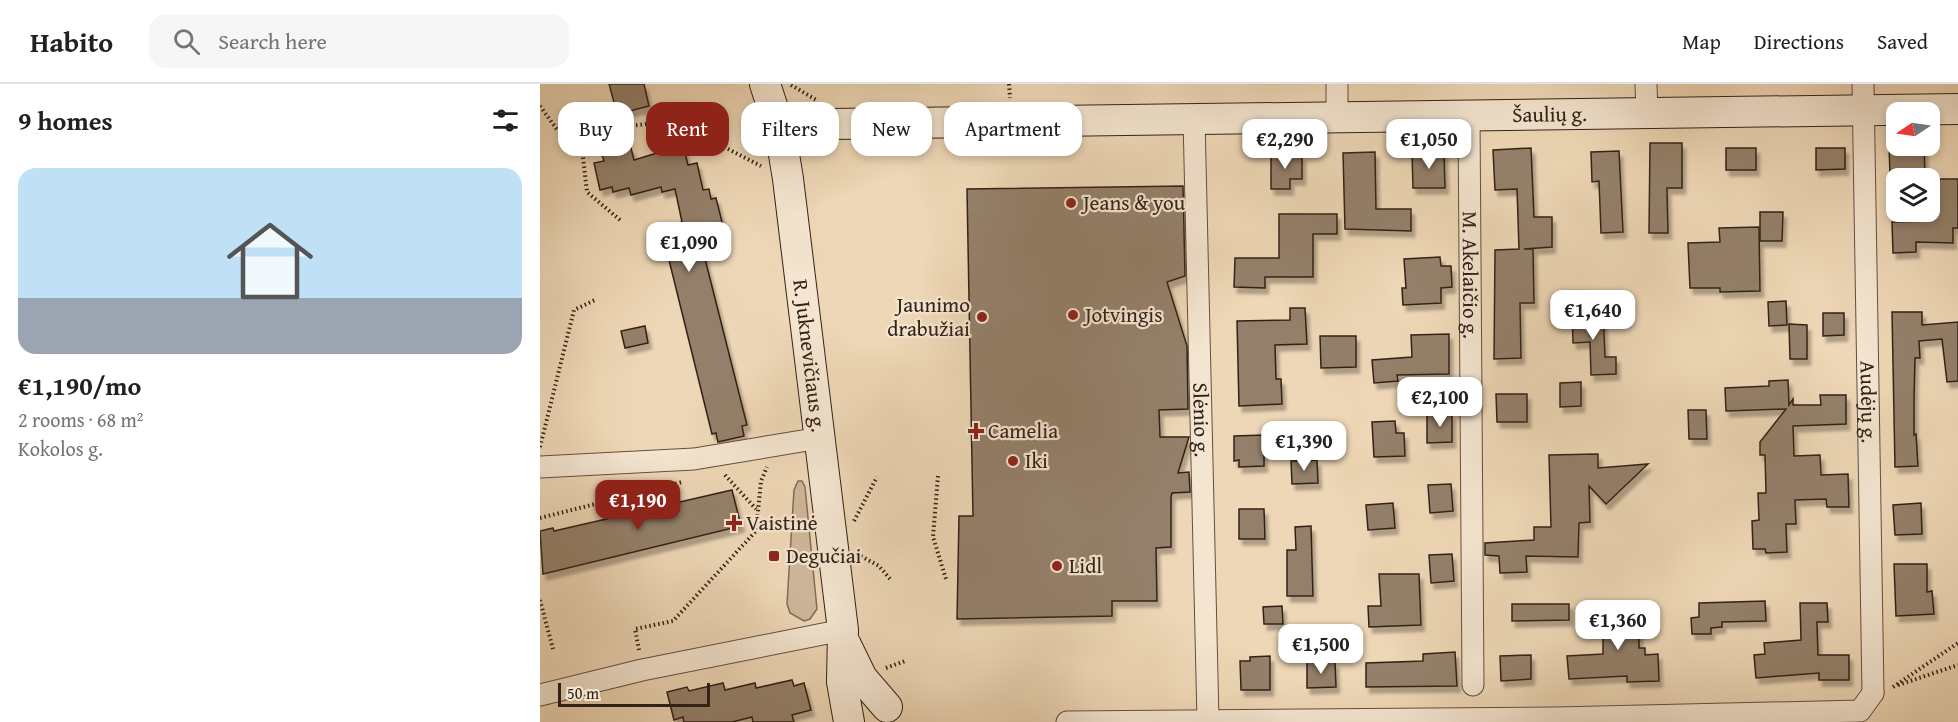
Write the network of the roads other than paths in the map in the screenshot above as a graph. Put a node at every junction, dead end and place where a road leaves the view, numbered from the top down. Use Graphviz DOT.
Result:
graph roads {
  1 [pos="765,84"];
  2 [pos="1336,84"];
  3 [pos="1646,84"];
  4 [pos="1863,97"];
  5 [pos="771,102"];
  6 [pos="1958,110"];
  7 [pos="1647,114"];
  8 [pos="1469,117"];
  9 [pos="1194,118"];
  10 [pos="1337,119"];
  11 [pos="839,123"];
  12 [pos="783,156"];
  13 [pos="820,438"];
  14 [pos="540,467"];
  15 [pos="843,635"];
  16 [pos="1473,685"];
  17 [pos="540,695"];
  18 [pos="895,714"];
  19 [pos="1208,720"];
  20 [pos="851,722"];
  21 [pos="1067,722"];
  1 -- 5 [label="street, R. Juknevičiaus g."];
  2 -- 10 [label="street"];
  3 -- 7 [label="street"];
  4 -- 6 [label="street, Šaulių g."];
  4 -- 7 [label="street, Šaulių g."];
  4 -- 19 [label="street, Audėjų g."];
  7 -- 8 [label="street, Šaulių g."];
  8 -- 10 [label="street, Šaulių g."];
  8 -- 16 [label="street, M. Akelaičio g."];
  9 -- 10 [label="street, Šaulių g."];
  9 -- 11 [label="street, Šaulių g."];
  9 -- 19 [label="street, Slėnio g."];
  12 -- 13 [label="street, R. Juknevičiaus g."];
  13 -- 14 [label="street"];
  13 -- 15 [label="street, R. Juknevičiaus g."];
  15 -- 17 [label="street"];
  15 -- 18 [label="street, R. Juknevičiaus g."];
  15 -- 20 [label="street, R. Juknevičiaus g."];
  18 -- 20 [label="street"];
  19 -- 21 [label="street"];
}
